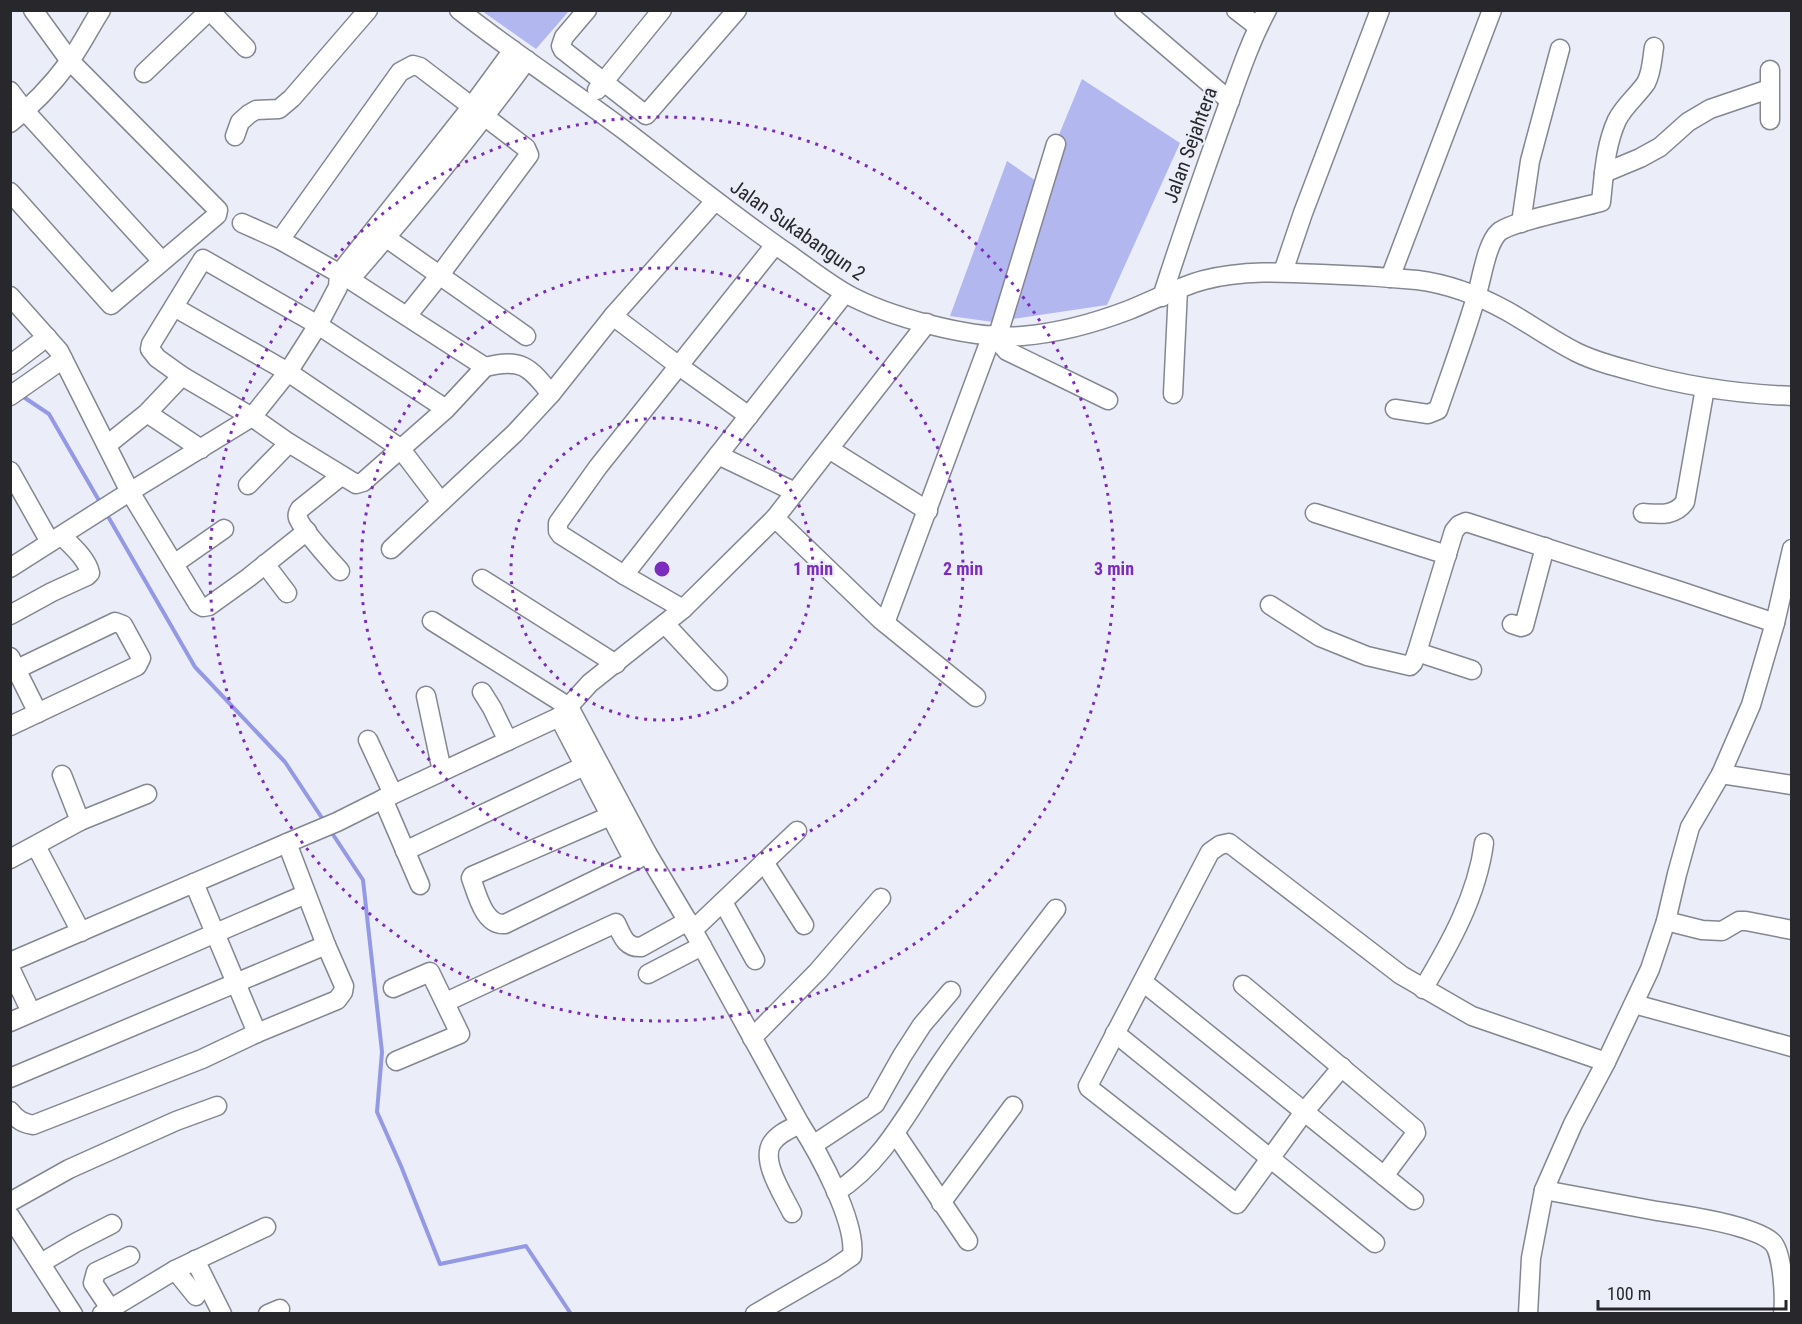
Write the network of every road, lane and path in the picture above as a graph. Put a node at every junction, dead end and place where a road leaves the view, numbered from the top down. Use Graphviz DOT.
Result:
graph roads {
  1 [pos="33,10"];
  2 [pos="101,10"];
  3 [pos="368,10"];
  4 [pos="459,10"];
  5 [pos="587,10"];
  6 [pos="662,10"];
  7 [pos="737,10"];
  8 [pos="1124,10"];
  9 [pos="1236,10"];
  10 [pos="1267,10"];
  11 [pos="1380,10"];
  12 [pos="1492,10"];
  13 [pos="210,11"];
  14 [pos="1258,27"];
  15 [pos="1654,47"];
  16 [pos="246,48"];
  17 [pos="1560,50"];
  18 [pos="520,55"];
  19 [pos="70,61"];
  20 [pos="1770,70"];
  21 [pos="144,73"];
  22 [pos="603,82"];
  23 [pos="1769,89"];
  24 [pos="10,91"];
  25 [pos="1230,101"];
  26 [pos="586,104"];
  27 [pos="25,111"];
  28 [pos="479,111"];
  29 [pos="646,115"];
  30 [pos="1770,120"];
  31 [pos="10,123"];
  32 [pos="631,135"];
  33 [pos="235,136"];
  34 [pos="1056,144"];
  35 [pos="1604,173"];
  36 [pos="10,192"];
  37 [pos="716,201"];
  38 [pos="242,223"];
  39 [pos="1521,223"];
  40 [pos="380,234"];
  41 [pos="280,240"];
  42 [pos="775,244"];
  43 [pos="162,261"];
  44 [pos="1283,272"];
  45 [pos="439,276"];
  46 [pos="1390,278"];
  47 [pos="342,280"];
  48 [pos="845,293"];
  49 [pos="1170,293"];
  50 [pos="10,297"];
  51 [pos="1476,297"];
  52 [pos="174,307"];
  53 [pos="613,315"];
  54 [pos="406,316"];
  55 [pos="927,323"];
  56 [pos="318,325"];
  57 [pos="995,335"];
  58 [pos="526,336"];
  59 [pos="47,337"];
  60 [pos="60,361"];
  61 [pos="10,365"];
  62 [pos="679,366"];
  63 [pos="485,367"];
  64 [pos="288,372"];
  65 [pos="182,376"];
  66 [pos="1705,388"];
  67 [pos="551,394"];
  68 [pos="1173,394"];
  69 [pos="10,396"];
  70 [pos="1791,396"];
  71 [pos="1108,400"];
  72 [pos="446,409"];
  73 [pos="1395,409"];
  74 [pos="147,413"];
  75 [pos="749,416"];
  76 [pos="252,417"];
  77 [pos="289,443"];
  78 [pos="107,445"];
  79 [pos="400,448"];
  80 [pos="201,449"];
  81 [pos="829,449"];
  82 [pos="717,455"];
  83 [pos="10,471"];
  84 [pos="341,476"];
  85 [pos="248,485"];
  86 [pos="795,492"];
  87 [pos="126,494"];
  88 [pos="17,501"];
  89 [pos="441,502"];
  90 [pos="928,511"];
  91 [pos="1315,513"];
  92 [pos="1643,513"];
  93 [pos="775,519"];
  94 [pos="224,529"];
  95 [pos="307,531"];
  96 [pos="59,537"];
  97 [pos="1545,546"];
  98 [pos="391,549"];
  99 [pos="1791,549"];
  100 [pos="1447,555"];
  101 [pos="174,564"];
  102 [pos="265,564"];
  103 [pos="10,568"];
  104 [pos="340,571"];
  105 [pos="624,575"];
  106 [pos="482,579"];
  107 [pos="286,593"];
  108 [pos="1270,605"];
  109 [pos="683,609"];
  110 [pos="10,615"];
  111 [pos="432,621"];
  112 [pos="885,623"];
  113 [pos="1775,623"];
  114 [pos="665,624"];
  115 [pos="1512,624"];
  116 [pos="1417,652"];
  117 [pos="14,663"];
  118 [pos="616,664"];
  119 [pos="1472,670"];
  120 [pos="717,681"];
  121 [pos="482,692"];
  122 [pos="426,696"];
  123 [pos="976,698"];
  124 [pos="564,712"];
  125 [pos="38,713"];
  126 [pos="10,726"];
  127 [pos="368,740"];
  128 [pos="508,741"];
  129 [pos="584,766"];
  130 [pos="442,771"];
  131 [pos="1721,774"];
  132 [pos="62,776"];
  133 [pos="1791,785"];
  134 [pos="147,795"];
  135 [pos="388,796"];
  136 [pos="610,816"];
  137 [pos="80,821"];
  138 [pos="797,831"];
  139 [pos="286,843"];
  140 [pos="1484,843"];
  141 [pos="36,846"];
  142 [pos="405,851"];
  143 [pos="641,857"];
  144 [pos="10,859"];
  145 [pos="764,862"];
  146 [pos="194,883"];
  147 [pos="420,885"];
  148 [pos="306,894"];
  149 [pos="881,898"];
  150 [pos="723,902"];
  151 [pos="1056,909"];
  152 [pos="1666,921"];
  153 [pos="690,925"];
  154 [pos="804,925"];
  155 [pos="1791,930"];
  156 [pos="81,932"];
  157 [pos="215,934"];
  158 [pos="326,945"];
  159 [pos="702,946"];
  160 [pos="755,960"];
  161 [pos="10,962"];
  162 [pos="10,968"];
  163 [pos="648,974"];
  164 [pos="1143,982"];
  165 [pos="236,984"];
  166 [pos="1243,985"];
  167 [pos="393,988"];
  168 [pos="1423,989"];
  169 [pos="951,991"];
  170 [pos="446,1002"];
  171 [pos="1634,1004"];
  172 [pos="31,1012"];
  173 [pos="10,1022"];
  174 [pos="257,1033"];
  175 [pos="1115,1033"];
  176 [pos="752,1038"];
  177 [pos="1791,1047"];
  178 [pos="396,1061"];
  179 [pos="1606,1062"];
  180 [pos="1342,1067"];
  181 [pos="10,1078"];
  182 [pos="217,1106"];
  183 [pos="1013,1106"];
  184 [pos="10,1111"];
  185 [pos="1304,1112"];
  186 [pos="800,1124"];
  187 [pos="895,1133"];
  188 [pos="813,1145"];
  189 [pos="1270,1158"];
  190 [pos="1384,1176"];
  191 [pos="1544,1190"];
  192 [pos="836,1192"];
  193 [pos="1414,1200"];
  194 [pos="10,1202"];
  195 [pos="941,1203"];
  196 [pos="792,1214"];
  197 [pos="10,1216"];
  198 [pos="112,1224"];
  199 [pos="266,1227"];
  200 [pos="968,1241"];
  201 [pos="1375,1243"];
  202 [pos="130,1256"];
  203 [pos="195,1260"];
  204 [pos="1786,1260"];
  205 [pos="41,1263"];
  206 [pos="175,1270"];
  207 [pos="196,1296"];
  208 [pos="109,1312"];
  209 [pos="73,1314"];
  210 [pos="222,1314"];
  211 [pos="755,1314"];
  212 [pos="1528,1314"];
  213 [pos="1783,1314"];
  1 -- 19 [label="street"];
  2 -- 19 [label="street"];
  3 -- 33 [label="street"];
  4 -- 18 [label="street, Jalan Sukabangun 2"];
  5 -- 22 [label="street"];
  6 -- 22 [label="street"];
  7 -- 29 [label="street"];
  8 -- 25 [label="street"];
  9 -- 14 [label="street"];
  10 -- 14 [label="street, Jalan Sejahtera"];
  11 -- 44 [label="street"];
  12 -- 46 [label="street"];
  13 -- 16 [label="street"];
  13 -- 21 [label="street"];
  14 -- 25 [label="street, Jalan Sejahtera"];
  15 -- 35 [label="street"];
  17 -- 39 [label="street"];
  18 -- 26 [label="street, Jalan Sukabangun 2"];
  18 -- 28 [label="street"];
  19 -- 27 [label="street"];
  19 -- 43 [label="street"];
  20 -- 23 [label="street"];
  22 -- 26 [label="street"];
  22 -- 29 [label="street"];
  23 -- 30 [label="street"];
  23 -- 35 [label="street"];
  24 -- 27 [label="street"];
  25 -- 49 [label="street, Jalan Sejahtera"];
  26 -- 32 [label="street, Jalan Sukabangun 2"];
  27 -- 31 [label="street"];
  27 -- 43 [label="street"];
  28 -- 40 [label="street"];
  28 -- 41 [label="street"];
  28 -- 45 [label="street"];
  29 -- 32 [label="street"];
  32 -- 37 [label="street, Jalan Sukabangun 2"];
  34 -- 57 [label="street"];
  35 -- 39 [label="street"];
  36 -- 43 [label="street"];
  37 -- 42 [label="street, Jalan Sukabangun 2"];
  37 -- 53 [label="street"];
  38 -- 41 [label="street"];
  39 -- 51 [label="street"];
  40 -- 45 [label="street"];
  40 -- 47 [label="street"];
  41 -- 47 [label="street"];
  42 -- 48 [label="street, Jalan Sukabangun 2"];
  42 -- 62 [label="street"];
  44 -- 46 [label="street, Jalan Sukabangun 2"];
  44 -- 49 [label="street, Jalan Sukabangun 2"];
  45 -- 54 [label="street"];
  45 -- 58 [label="street"];
  46 -- 51 [label="street, Jalan Sukabangun 2"];
  47 -- 54 [label="street"];
  47 -- 56 [label="street"];
  48 -- 55 [label="street, Jalan Sukabangun 2"];
  48 -- 75 [label="street"];
  49 -- 57 [label="street, Jalan Sukabangun 2"];
  49 -- 68 [label="street, Jalan Sejahtera"];
  50 -- 59 [label="street"];
  51 -- 66 [label="street, Jalan Sukabangun 2"];
  51 -- 73 [label="street"];
  52 -- 56 [label="street"];
  52 -- 64 [label="street"];
  52 -- 65 [label="street"];
  53 -- 62 [label="street"];
  53 -- 67 [label="street"];
  54 -- 63 [label="street"];
  55 -- 57 [label="street, Jalan Sukabangun 2"];
  55 -- 81 [label="street"];
  56 -- 64 [label="street"];
  56 -- 72 [label="street"];
  57 -- 71 [label="street"];
  57 -- 90 [label="street"];
  59 -- 60 [label="street"];
  59 -- 61 [label="street"];
  60 -- 69 [label="street"];
  60 -- 78 [label="street"];
  62 -- 75 [label="street"];
  62 -- 105 [label="street"];
  63 -- 67 [label="street"];
  63 -- 72 [label="street"];
  64 -- 76 [label="street"];
  64 -- 79 [label="street"];
  65 -- 74 [label="street"];
  65 -- 76 [label="street"];
  66 -- 70 [label="street, Jalan Sukabangun 2"];
  66 -- 92 [label="street"];
  67 -- 89 [label="street"];
  72 -- 79 [label="street"];
  74 -- 78 [label="street"];
  74 -- 80 [label="street"];
  75 -- 82 [label="street"];
  76 -- 77 [label="street"];
  76 -- 80 [label="street"];
  77 -- 84 [label="street"];
  77 -- 85 [label="street"];
  78 -- 87 [label="street"];
  79 -- 84 [label="street"];
  79 -- 89 [label="street"];
  80 -- 87 [label="street"];
  81 -- 86 [label="street"];
  81 -- 90 [label="street"];
  82 -- 86 [label="street"];
  82 -- 105 [label="street"];
  83 -- 88 [label="street"];
  84 -- 95 [label="street"];
  86 -- 93 [label="street"];
  87 -- 96 [label="street"];
  87 -- 101 [label="street"];
  88 -- 96 [label="street"];
  89 -- 98 [label="street"];
  90 -- 112 [label="street"];
  91 -- 100 [label="street"];
  93 -- 109 [label="street"];
  93 -- 112 [label="street"];
  94 -- 101 [label="street"];
  95 -- 102 [label="street"];
  95 -- 104 [label="street"];
  96 -- 103 [label="street"];
  96 -- 110 [label="street"];
  97 -- 100 [label="street"];
  97 -- 113 [label="street"];
  97 -- 115 [label="street"];
  99 -- 113 [label="street"];
  100 -- 116 [label="street"];
  101 -- 102 [label="street"];
  102 -- 107 [label="street"];
  105 -- 109 [label="street"];
  106 -- 118 [label="street"];
  108 -- 116 [label="street"];
  109 -- 114 [label="street"];
  111 -- 124 [label="street"];
  112 -- 123 [label="street"];
  113 -- 131 [label="street"];
  114 -- 118 [label="street"];
  114 -- 120 [label="street"];
  116 -- 119 [label="street"];
  117 -- 125 [label="street"];
  117 -- 125 [label="street"];
  118 -- 124 [label="street"];
  121 -- 128 [label="street"];
  122 -- 130 [label="street"];
  124 -- 128 [label="street"];
  124 -- 129 [label="street"];
  124 -- 143 [label="street"];
  125 -- 126 [label="street"];
  127 -- 135 [label="street"];
  128 -- 130 [label="street"];
  129 -- 136 [label="street"];
  129 -- 142 [label="street"];
  130 -- 135 [label="street"];
  131 -- 133 [label="street"];
  131 -- 152 [label="street"];
  132 -- 137 [label="street"];
  134 -- 137 [label="street"];
  135 -- 139 [label="street"];
  135 -- 142 [label="street"];
  136 -- 143 [label="street"];
  136 -- 143 [label="street"];
  137 -- 141 [label="street"];
  138 -- 145 [label="street"];
  139 -- 146 [label="street"];
  139 -- 148 [label="street"];
  140 -- 168 [label="street"];
  141 -- 144 [label="street"];
  141 -- 156 [label="street"];
  142 -- 147 [label="street"];
  143 -- 153 [label="street"];
  145 -- 150 [label="street"];
  145 -- 154 [label="street"];
  146 -- 156 [label="street"];
  146 -- 157 [label="street"];
  148 -- 157 [label="street"];
  148 -- 158 [label="street"];
  149 -- 176 [label="street"];
  150 -- 153 [label="street"];
  150 -- 160 [label="street"];
  151 -- 187 [label="street"];
  152 -- 155 [label="street"];
  152 -- 171 [label="street"];
  153 -- 159 [label="street"];
  153 -- 170 [label="street"];
  156 -- 161 [label="street"];
  157 -- 165 [label="street"];
  157 -- 172 [label="street"];
  158 -- 165 [label="street"];
  158 -- 174 [label="street"];
  159 -- 163 [label="street"];
  159 -- 176 [label="street"];
  162 -- 172 [label="street"];
  164 -- 168 [label="street"];
  164 -- 175 [label="street"];
  164 -- 185 [label="street"];
  165 -- 174 [label="street"];
  165 -- 181 [label="street"];
  166 -- 180 [label="street"];
  167 -- 170 [label="street"];
  168 -- 179 [label="street"];
  169 -- 188 [label="street"];
  170 -- 178 [label="street"];
  171 -- 177 [label="street"];
  171 -- 179 [label="street"];
  172 -- 173 [label="street"];
  174 -- 184 [label="street"];
  175 -- 189 [label="street"];
  175 -- 189 [label="street"];
  176 -- 186 [label="street"];
  179 -- 191 [label="street"];
  180 -- 185 [label="street"];
  180 -- 190 [label="street"];
  182 -- 194 [label="street"];
  183 -- 195 [label="street"];
  185 -- 189 [label="street"];
  185 -- 190 [label="street"];
  186 -- 188 [label="street"];
  186 -- 196 [label="street"];
  187 -- 192 [label="street"];
  187 -- 195 [label="street"];
  188 -- 192 [label="street"];
  189 -- 201 [label="street"];
  190 -- 193 [label="street"];
  191 -- 204 [label="street"];
  191 -- 212 [label="street"];
  192 -- 211 [label="street"];
  195 -- 200 [label="street"];
  197 -- 205 [label="street"];
  198 -- 205 [label="street"];
  199 -- 203 [label="street"];
  202 -- 208 [label="street"];
  203 -- 206 [label="street"];
  203 -- 210 [label="street"];
  204 -- 213 [label="street"];
  205 -- 209 [label="street"];
  206 -- 207 [label="street"];
  206 -- 208 [label="street"];
}
